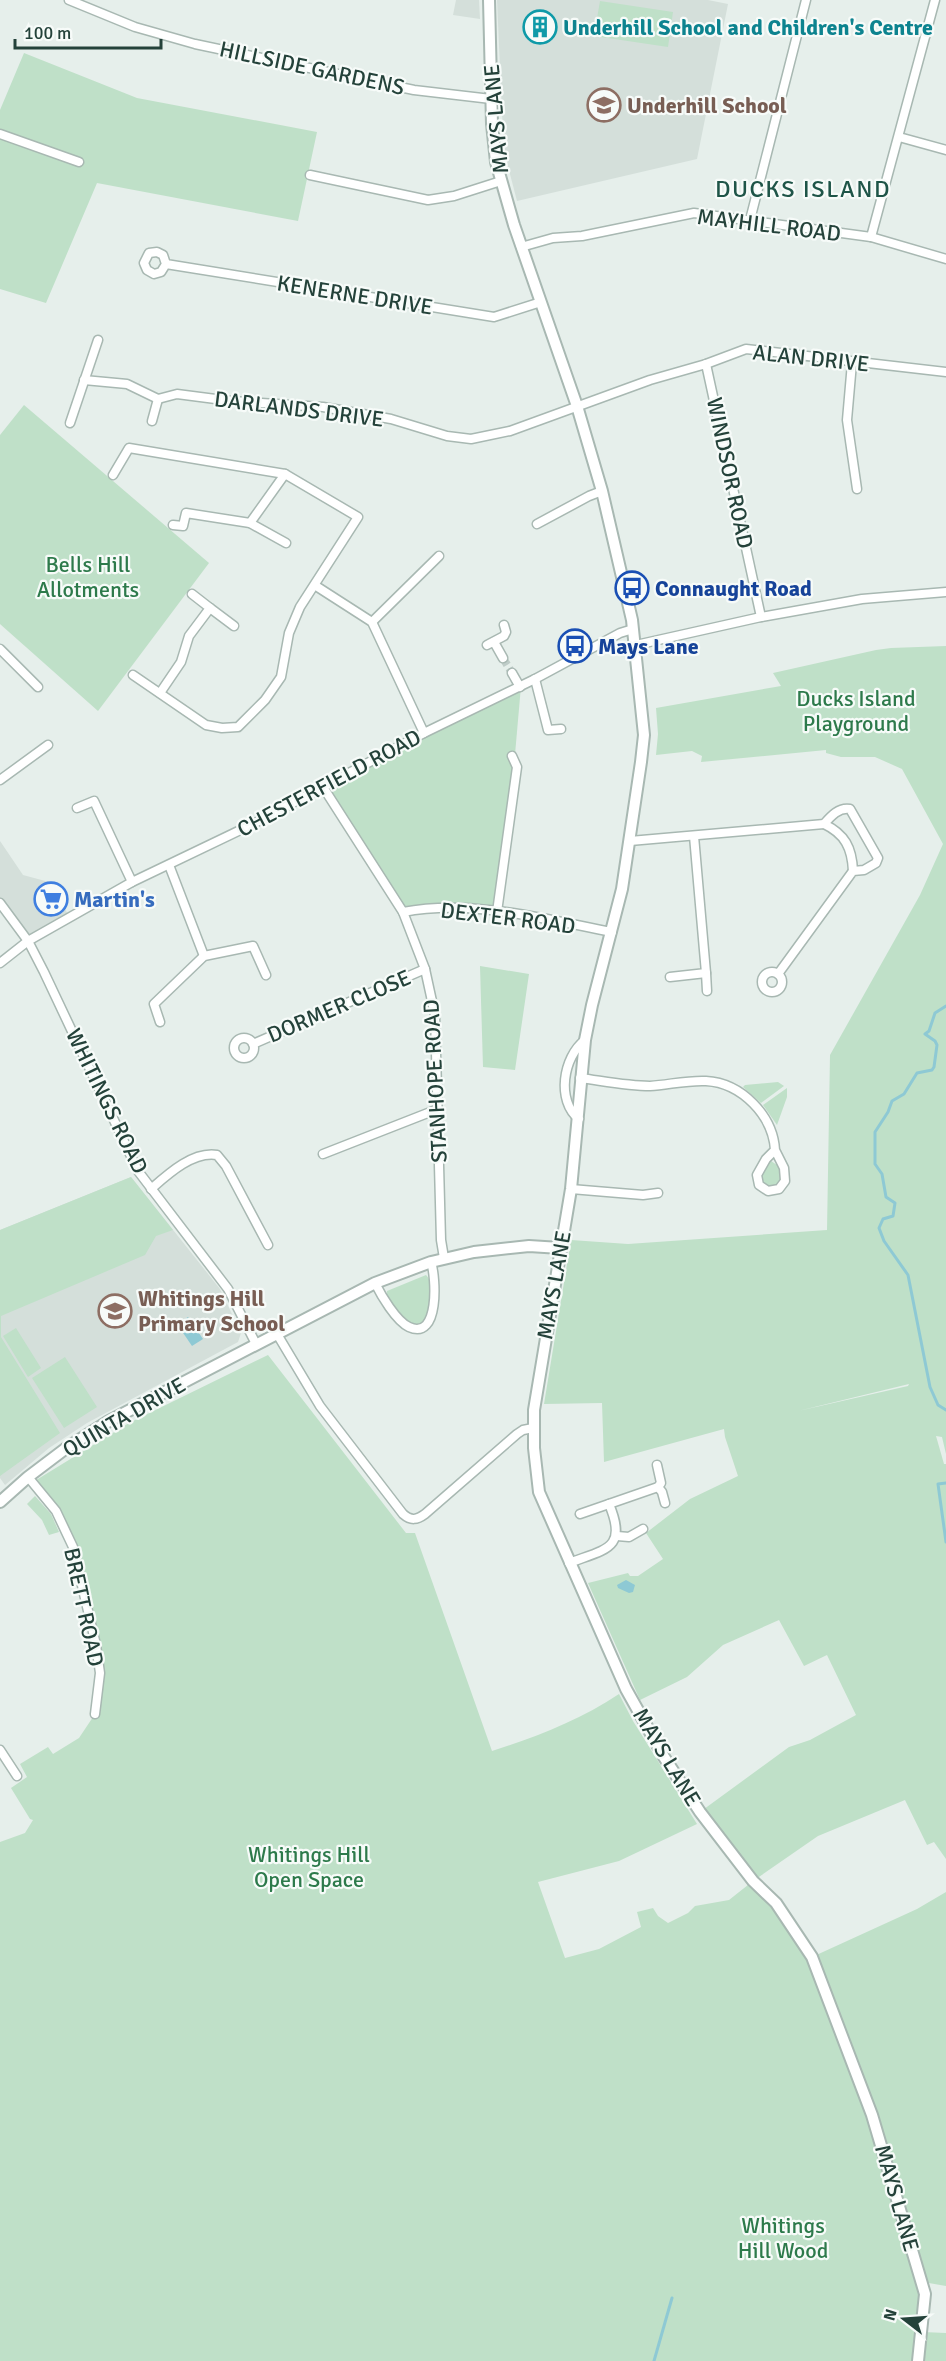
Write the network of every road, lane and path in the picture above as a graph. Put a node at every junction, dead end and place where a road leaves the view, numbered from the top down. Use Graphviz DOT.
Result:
graph roads {
  1 [pos="69,0"];
  2 [pos="489,0"];
  3 [pos="806,0"];
  4 [pos="935,0"];
  5 [pos="491,99"];
  6 [pos="0,134"];
  7 [pos="899,136"];
  8 [pos="946,150"];
  9 [pos="78,162"];
  10 [pos="310,175"];
  11 [pos="501,181"];
  12 [pos="750,220"];
  13 [pos="871,237"];
  14 [pos="521,247"];
  15 [pos="946,259"];
  16 [pos="166,264"];
  17 [pos="541,302"];
  18 [pos="98,340"];
  19 [pos="852,363"];
  20 [pos="706,364"];
  21 [pos="946,372"];
  22 [pos="84,380"];
  23 [pos="158,399"];
  24 [pos="578,406"];
  25 [pos="152,421"];
  26 [pos="70,423"];
  27 [pos="285,474"];
  28 [pos="113,475"];
  29 [pos="857,489"];
  30 [pos="602,491"];
  31 [pos="250,523"];
  32 [pos="537,524"];
  33 [pos="173,525"];
  34 [pos="286,543"];
  35 [pos="439,556"];
  36 [pos="315,586"];
  37 [pos="946,592"];
  38 [pos="192,594"];
  39 [pos="210,608"];
  40 [pos="761,617"];
  41 [pos="372,622"];
  42 [pos="504,625"];
  43 [pos="234,626"];
  44 [pos="633,629"];
  45 [pos="636,645"];
  46 [pos="0,649"];
  47 [pos="503,658"];
  48 [pos="512,673"];
  49 [pos="133,675"];
  50 [pos="535,679"];
  51 [pos="39,687"];
  52 [pos="520,687"];
  53 [pos="160,693"];
  54 [pos="561,729"];
  55 [pos="424,733"];
  56 [pos="48,745"];
  57 [pos="512,756"];
  58 [pos="0,780"];
  59 [pos="323,787"];
  60 [pos="77,808"];
  61 [pos="824,824"];
  62 [pos="694,836"];
  63 [pos="630,841"];
  64 [pos="169,865"];
  65 [pos="853,871"];
  66 [pos="132,882"];
  67 [pos="0,903"];
  68 [pos="403,912"];
  69 [pos="497,912"];
  70 [pos="612,932"];
  71 [pos="27,942"];
  72 [pos="204,956"];
  73 [pos="0,963"];
  74 [pos="425,969"];
  75 [pos="706,973"];
  76 [pos="778,974"];
  77 [pos="266,975"];
  78 [pos="670,977"];
  79 [pos="707,991"];
  80 [pos="160,1022"];
  81 [pos="585,1040"];
  82 [pos="253,1044"];
  83 [pos="580,1078"];
  84 [pos="438,1109"];
  85 [pos="579,1119"];
  86 [pos="775,1150"];
  87 [pos="323,1154"];
  88 [pos="151,1189"];
  89 [pos="571,1189"];
  90 [pos="658,1193"];
  91 [pos="268,1245"];
  92 [pos="560,1248"];
  93 [pos="444,1258"];
  94 [pos="431,1262"];
  95 [pos="375,1283"];
  96 [pos="277,1334"];
  97 [pos="256,1344"];
  98 [pos="533,1428"];
  99 [pos="657,1465"];
  100 [pos="28,1477"];
  101 [pos="658,1487"];
  102 [pos="0,1502"];
  103 [pos="665,1503"];
  104 [pos="609,1504"];
  105 [pos="580,1514"];
  106 [pos="643,1529"];
  107 [pos="617,1536"];
  108 [pos="569,1563"];
  109 [pos="95,1714"];
  110 [pos="0,1750"];
  111 [pos="17,1776"];
  112 [pos="918,2361"];
  1 -- 5 [label="street, HILLSIDE GARDENS"];
  2 -- 5 [label="street, MAYS LANE"];
  3 -- 12 [label="street"];
  4 -- 7 [label="street"];
  5 -- 11 [label="street, MAYS LANE"];
  6 -- 9 [label="street"];
  7 -- 8 [label="street"];
  7 -- 13 [label="street"];
  10 -- 11 [label="street"];
  11 -- 14 [label="street, MAYS LANE"];
  12 -- 13 [label="street, MAYHILL ROAD"];
  12 -- 14 [label="street, MAYHILL ROAD"];
  13 -- 15 [label="street, MAYHILL ROAD"];
  14 -- 17 [label="street, MAYS LANE"];
  16 -- 17 [label="street, KENERNE DRIVE"];
  17 -- 24 [label="street, MAYS LANE"];
  18 -- 22 [label="street"];
  19 -- 20 [label="street, ALAN DRIVE"];
  19 -- 21 [label="street, ALAN DRIVE"];
  19 -- 29 [label="street"];
  20 -- 24 [label="street, ALAN DRIVE"];
  20 -- 40 [label="street, WINDSOR ROAD"];
  22 -- 23 [label="street"];
  22 -- 26 [label="street"];
  23 -- 24 [label="street, DARLANDS DRIVE"];
  23 -- 25 [label="street"];
  24 -- 30 [label="street, MAYS LANE"];
  27 -- 28 [label="street"];
  27 -- 31 [label="street"];
  27 -- 36 [label="street"];
  30 -- 32 [label="street"];
  30 -- 44 [label="street, MAYS LANE"];
  31 -- 33 [label="street"];
  31 -- 34 [label="street"];
  35 -- 41 [label="street"];
  36 -- 41 [label="street"];
  36 -- 53 [label="street"];
  37 -- 40 [label="street"];
  38 -- 39 [label="street"];
  39 -- 43 [label="street"];
  39 -- 53 [label="street"];
  40 -- 45 [label="street"];
  41 -- 55 [label="street"];
  42 -- 47 [label="street"];
  44 -- 45 [label="street, MAYS LANE"];
  44 -- 50 [label="street, CHESTERFIELD ROAD"];
  45 -- 63 [label="street, MAYS LANE"];
  46 -- 51 [label="street"];
  48 -- 52 [label="street"];
  49 -- 53 [label="street"];
  50 -- 52 [label="street, CHESTERFIELD ROAD"];
  50 -- 54 [label="street"];
  52 -- 55 [label="street, CHESTERFIELD ROAD"];
  55 -- 59 [label="street, CHESTERFIELD ROAD"];
  56 -- 58 [label="street"];
  57 -- 69 [label="street"];
  59 -- 64 [label="street, CHESTERFIELD ROAD"];
  59 -- 68 [label="street, STANHOPE ROAD"];
  60 -- 66 [label="street"];
  61 -- 62 [label="street"];
  61 -- 65 [label="street"];
  61 -- 65 [label="street"];
  62 -- 63 [label="street"];
  62 -- 75 [label="street"];
  63 -- 70 [label="street, MAYS LANE"];
  64 -- 66 [label="street, CHESTERFIELD ROAD"];
  64 -- 72 [label="street"];
  65 -- 76 [label="street"];
  66 -- 71 [label="street, CHESTERFIELD ROAD"];
  67 -- 71 [label="street, WHITINGS ROAD"];
  68 -- 69 [label="street, DEXTER ROAD"];
  68 -- 74 [label="street, STANHOPE ROAD"];
  69 -- 70 [label="street, DEXTER ROAD"];
  70 -- 81 [label="street, MAYS LANE"];
  71 -- 73 [label="street, CHESTERFIELD ROAD"];
  71 -- 88 [label="street, WHITINGS ROAD"];
  72 -- 77 [label="street"];
  72 -- 80 [label="street"];
  74 -- 82 [label="street, DORMER CLOSE"];
  74 -- 84 [label="street, STANHOPE ROAD"];
  75 -- 78 [label="street"];
  75 -- 79 [label="street"];
  81 -- 83 [label="street, MAYS LANE"];
  81 -- 85 [label="street, MAYS LANE"];
  83 -- 85 [label="street, MAYS LANE"];
  83 -- 86 [label="street"];
  84 -- 87 [label="street"];
  84 -- 93 [label="street, STANHOPE ROAD"];
  85 -- 89 [label="street, MAYS LANE"];
  86 -- 86 [label="street"];
  88 -- 91 [label="street"];
  88 -- 97 [label="street, WHITINGS ROAD"];
  89 -- 90 [label="street"];
  89 -- 92 [label="street, MAYS LANE"];
  92 -- 93 [label="street, QUINTA DRIVE"];
  92 -- 98 [label="street, MAYS LANE"];
  93 -- 94 [label="street, QUINTA DRIVE"];
  94 -- 95 [label="street, QUINTA DRIVE"];
  94 -- 95 [label="street"];
  95 -- 96 [label="street, QUINTA DRIVE"];
  96 -- 97 [label="street, QUINTA DRIVE"];
  96 -- 98 [label="street"];
  97 -- 100 [label="street, QUINTA DRIVE"];
  98 -- 108 [label="street, MAYS LANE"];
  99 -- 101 [label="street"];
  100 -- 102 [label="street, QUINTA DRIVE"];
  100 -- 109 [label="street, BRETT ROAD"];
  101 -- 103 [label="street"];
  101 -- 104 [label="street"];
  104 -- 105 [label="street"];
  104 -- 107 [label="street"];
  106 -- 107 [label="street"];
  107 -- 108 [label="street"];
  108 -- 112 [label="street, MAYS LANE"];
  110 -- 111 [label="street"];
}
